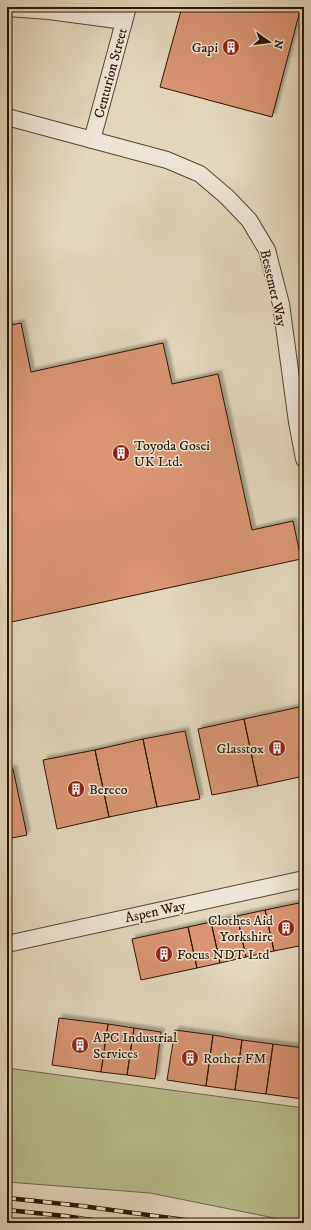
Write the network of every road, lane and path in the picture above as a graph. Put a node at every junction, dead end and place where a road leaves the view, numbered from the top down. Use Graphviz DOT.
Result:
graph roads {
  1 [pos="7,8"];
  2 [pos="126,14"];
  3 [pos="7,117"];
  4 [pos="92,140"];
  5 [pos="304,460"];
  6 [pos="304,879"];
  7 [pos="7,944"];
  1 -- 2 [label="street"];
  2 -- 4 [label="street, Centurion Street"];
  3 -- 4 [label="street, Bessemer Way"];
  4 -- 5 [label="street, Bessemer Way"];
  6 -- 7 [label="street, Aspen Way"];
}
